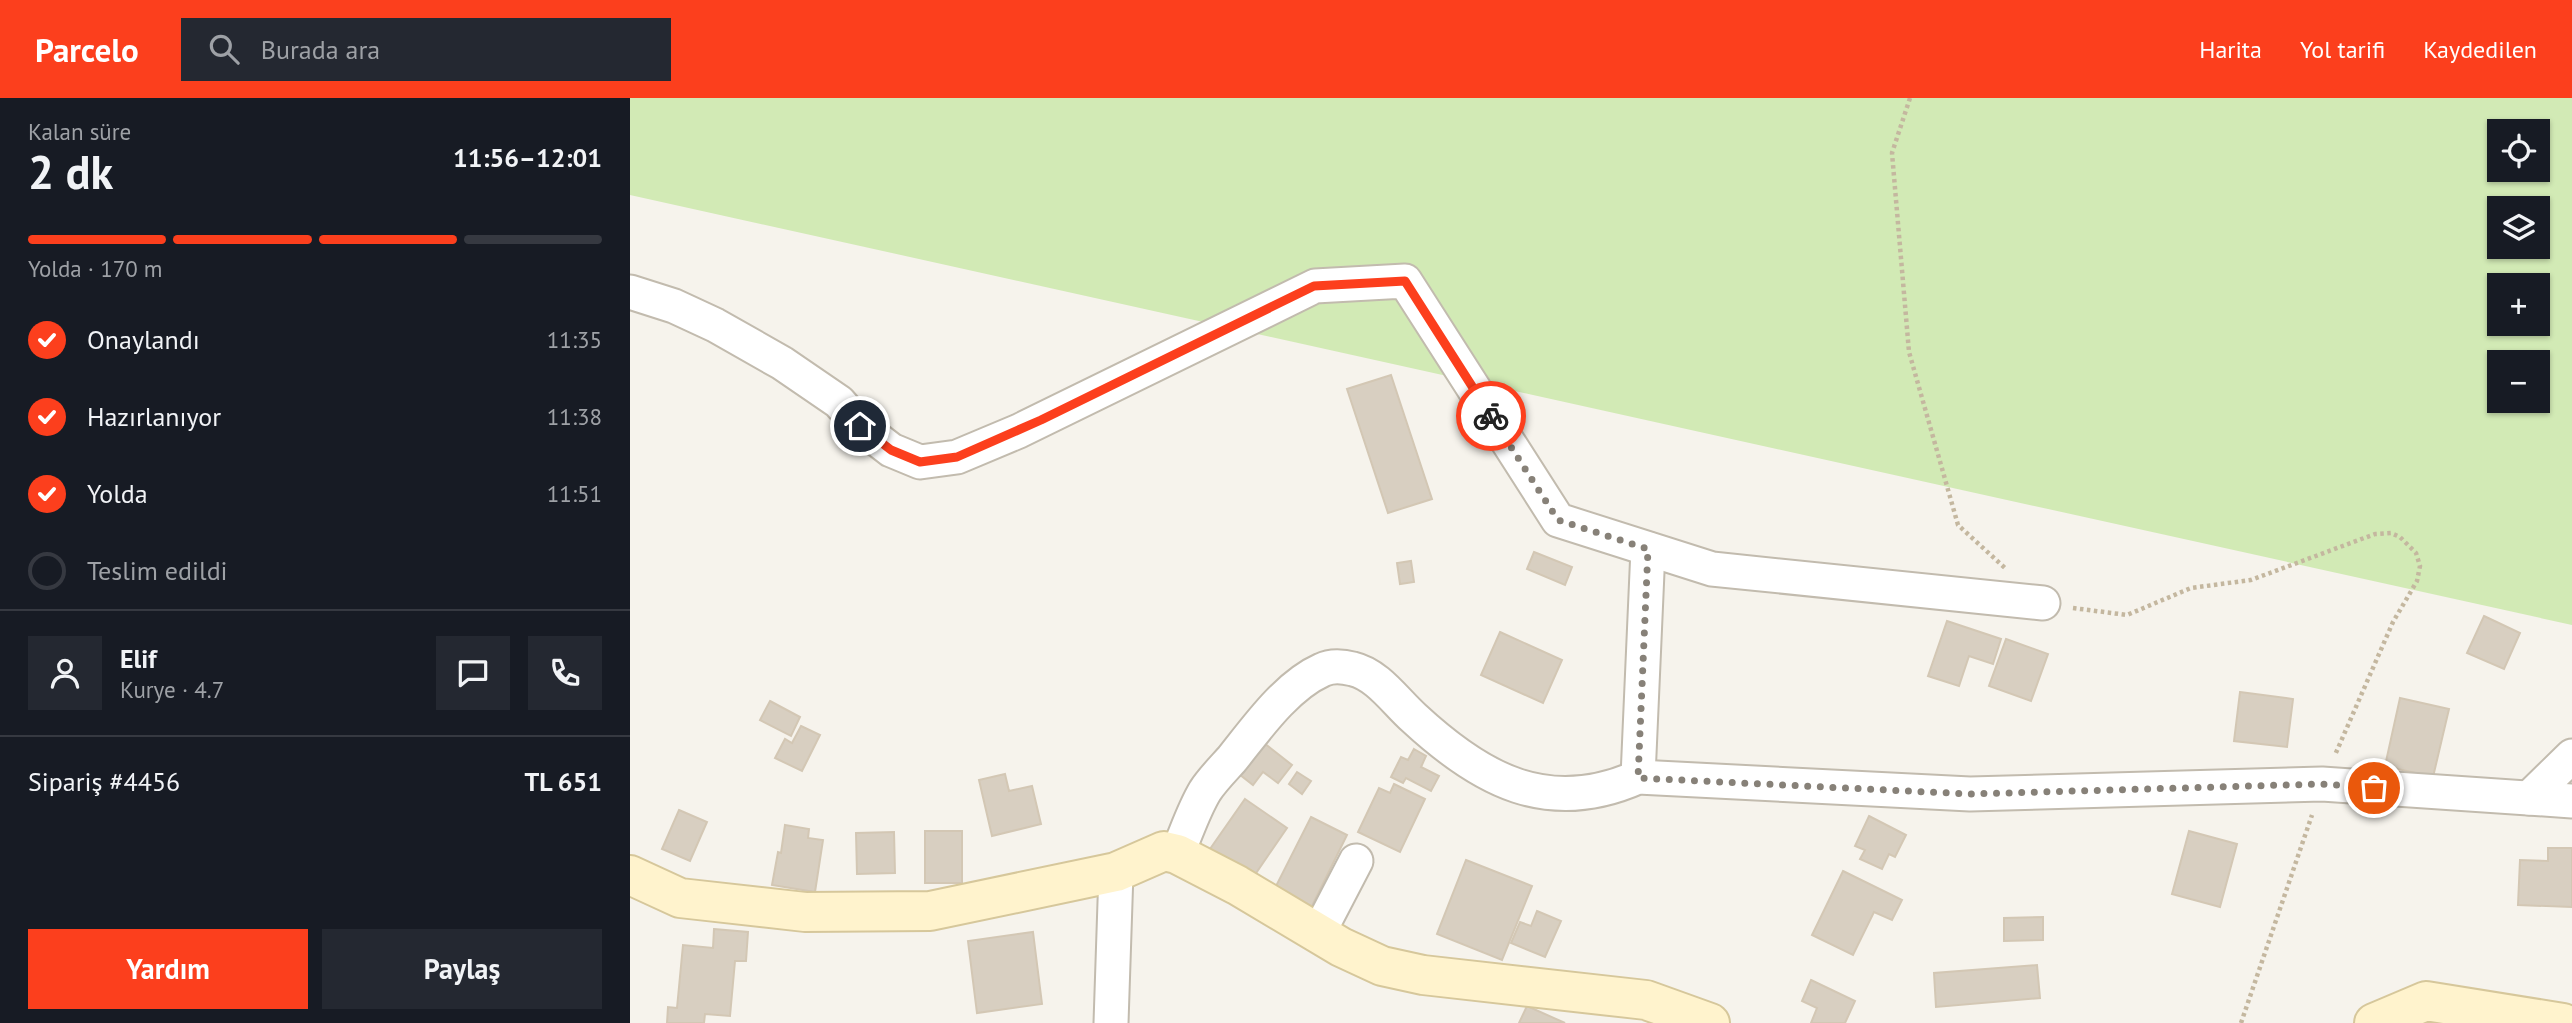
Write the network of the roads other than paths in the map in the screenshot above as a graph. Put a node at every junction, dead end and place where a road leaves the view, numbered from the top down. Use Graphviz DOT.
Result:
graph roads {
  1 [pos="630,292"];
  2 [pos="1648,549"];
  3 [pos="2043,603"];
  4 [pos="2572,756"];
  5 [pos="1638,778"];
  6 [pos="2529,798"];
  7 [pos="2572,801"];
  8 [pos="1177,855"];
  9 [pos="1356,861"];
  10 [pos="1116,872"];
  11 [pos="630,876"];
  12 [pos="1318,934"];
  13 [pos="2391,1020"];
  14 [pos="1111,1023"];
  15 [pos="1710,1023"];
  16 [pos="2563,1023"];
  1 -- 2 [label="street"];
  2 -- 3 [label="street"];
  2 -- 5 [label="street"];
  4 -- 6 [label="street"];
  5 -- 6 [label="street"];
  5 -- 8 [label="street"];
  6 -- 7 [label="street"];
  8 -- 10 [label="street"];
  8 -- 12 [label="street"];
  9 -- 12 [label="street"];
  10 -- 11 [label="street"];
  10 -- 14 [label="street"];
  12 -- 15 [label="street"];
  13 -- 16 [label="street"];
}
